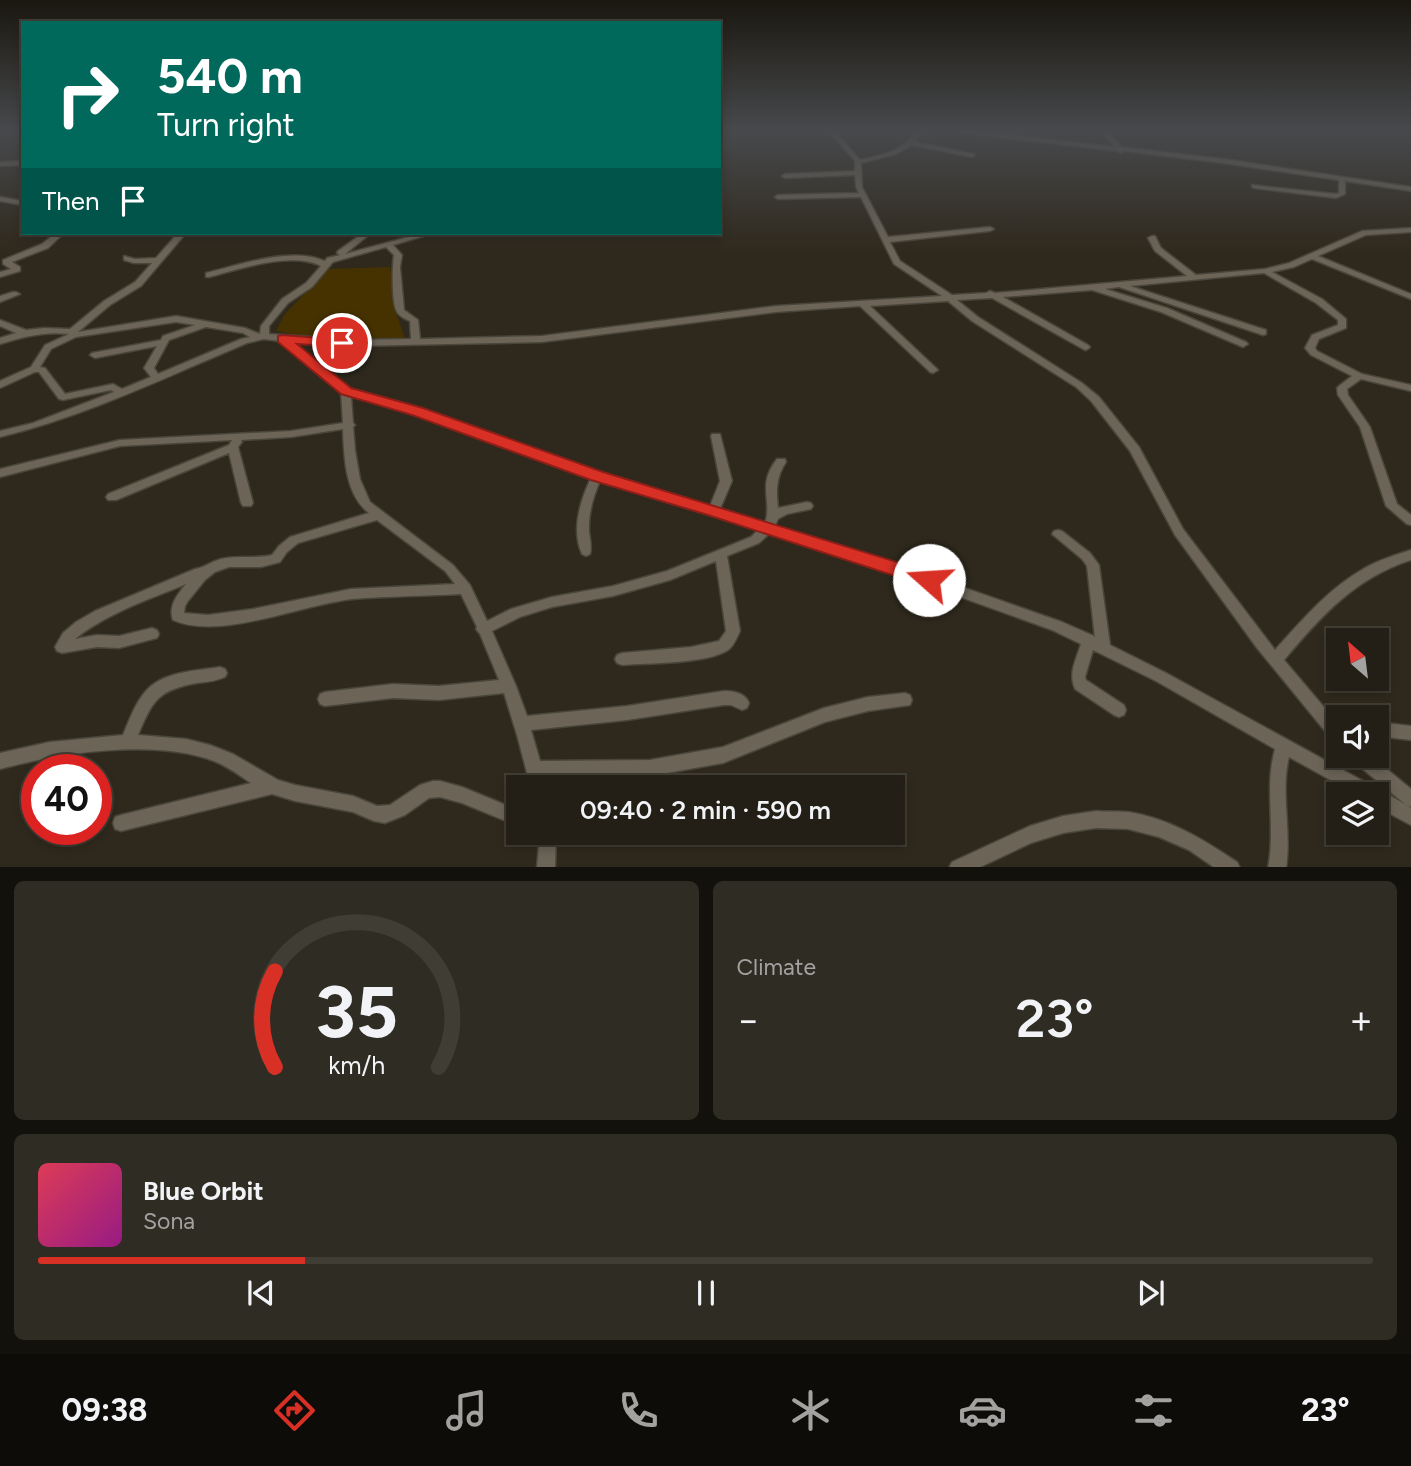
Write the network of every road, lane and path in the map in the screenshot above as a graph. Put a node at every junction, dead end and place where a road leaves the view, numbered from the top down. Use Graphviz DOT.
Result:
graph roads {
  1 [pos="826,171"];
  2 [pos="858,171"];
  3 [pos="1289,171"];
  4 [pos="785,176"];
  5 [pos="1342,180"];
  6 [pos="1254,186"];
  7 [pos="1411,189"];
  8 [pos="862,194"];
  9 [pos="778,197"];
  10 [pos="0,200"];
  11 [pos="21,202"];
  12 [pos="990,229"];
  13 [pos="1411,230"];
  14 [pos="58,235"];
  15 [pos="180,235"];
  16 [pos="364,235"];
  17 [pos="422,235"];
  18 [pos="1152,238"];
  19 [pos="885,240"];
  20 [pos="387,244"];
  21 [pos="1312,256"];
  22 [pos="336,257"];
  23 [pos="127,258"];
  24 [pos="159,260"];
  25 [pos="326,265"];
  26 [pos="1265,271"];
  27 [pos="0,275"];
  28 [pos="209,275"];
  29 [pos="1193,277"];
  30 [pos="1116,284"];
  31 [pos="1081,287"];
  32 [pos="990,293"];
  33 [pos="16,294"];
  34 [pos="949,297"];
  35 [pos="1411,297"];
  36 [pos="0,299"];
  37 [pos="862,303"];
  38 [pos="180,320"];
  39 [pos="0,323"];
  40 [pos="203,324"];
  41 [pos="24,332"];
  42 [pos="1263,332"];
  43 [pos="73,334"];
  44 [pos="261,336"];
  45 [pos="282,339"];
  46 [pos="165,340"];
  47 [pos="416,340"];
  48 [pos="0,341"];
  49 [pos="1244,344"];
  50 [pos="1085,347"];
  51 [pos="95,355"];
  52 [pos="34,369"];
  53 [pos="933,370"];
  54 [pos="1359,376"];
  55 [pos="156,378"];
  56 [pos="0,385"];
  57 [pos="1411,388"];
  58 [pos="346,391"];
  59 [pos="87,393"];
  60 [pos="121,393"];
  61 [pos="87,406"];
  62 [pos="349,425"];
  63 [pos="2,435"];
  64 [pos="243,436"];
  65 [pos="716,436"];
  66 [pos="233,447"];
  67 [pos="781,462"];
  68 [pos="0,473"];
  69 [pos="597,476"];
  70 [pos="112,496"];
  71 [pos="247,503"];
  72 [pos="807,506"];
  73 [pos="714,510"];
  74 [pos="378,514"];
  75 [pos="771,522"];
  76 [pos="1411,522"];
  77 [pos="1058,534"];
  78 [pos="586,551"];
  79 [pos="721,555"];
  80 [pos="1411,555"];
  81 [pos="203,572"];
  82 [pos="465,589"];
  83 [pos="483,629"];
  84 [pos="152,634"];
  85 [pos="1089,640"];
  86 [pos="1103,647"];
  87 [pos="622,659"];
  88 [pos="1275,660"];
  89 [pos="220,673"];
  90 [pos="509,686"];
  91 [pos="324,699"];
  92 [pos="905,700"];
  93 [pos="741,703"];
  94 [pos="1119,710"];
  95 [pos="1326,720"];
  96 [pos="521,724"];
  97 [pos="1389,730"];
  98 [pos="1411,733"];
  99 [pos="127,743"];
  100 [pos="1284,746"];
  101 [pos="0,761"];
  102 [pos="1374,768"];
  103 [pos="535,769"];
  104 [pos="536,775"];
  105 [pos="1349,782"];
  106 [pos="271,786"];
  107 [pos="1411,799"];
  108 [pos="1389,805"];
  109 [pos="506,813"];
  110 [pos="1411,817"];
  111 [pos="121,823"];
  112 [pos="547,845"];
  113 [pos="546,867"];
  114 [pos="958,867"];
  115 [pos="1231,867"];
  116 [pos="1278,867"];
  1 -- 4 [label="street"];
  2 -- 8 [label="street"];
  3 -- 5 [label="street"];
  5 -- 6 [label="street"];
  5 -- 7 [label="street"];
  8 -- 9 [label="street"];
  8 -- 19 [label="street"];
  10 -- 11 [label="street"];
  12 -- 19 [label="street"];
  13 -- 21 [label="street"];
  14 -- 27 [label="street"];
  15 -- 24 [label="street"];
  16 -- 22 [label="street"];
  17 -- 20 [label="street"];
  18 -- 29 [label="street"];
  19 -- 34 [label="street"];
  20 -- 22 [label="street"];
  20 -- 47 [label="street"];
  21 -- 26 [label="street"];
  21 -- 35 [label="street"];
  22 -- 25 [label="street"];
  23 -- 24 [label="street"];
  24 -- 43 [label="street"];
  25 -- 28 [label="street"];
  25 -- 44 [label="street"];
  26 -- 29 [label="street"];
  26 -- 54 [label="street"];
  29 -- 30 [label="street"];
  30 -- 31 [label="street"];
  30 -- 42 [label="street"];
  31 -- 32 [label="street"];
  31 -- 49 [label="street"];
  32 -- 34 [label="street"];
  32 -- 50 [label="street"];
  33 -- 36 [label="street"];
  34 -- 37 [label="street"];
  34 -- 88 [label="street"];
  37 -- 47 [label="street"];
  37 -- 53 [label="street"];
  38 -- 40 [label="street"];
  38 -- 43 [label="street"];
  38 -- 46 [label="street"];
  39 -- 41 [label="street"];
  40 -- 44 [label="street"];
  40 -- 46 [label="street"];
  41 -- 43 [label="street"];
  41 -- 48 [label="street"];
  43 -- 52 [label="street"];
  44 -- 45 [label="street"];
  44 -- 55 [label="street"];
  45 -- 47 [label="street"];
  45 -- 58 [label="street"];
  46 -- 51 [label="street"];
  46 -- 55 [label="street"];
  52 -- 56 [label="street"];
  52 -- 59 [label="street"];
  54 -- 57 [label="street"];
  54 -- 76 [label="street"];
  55 -- 60 [label="street"];
  58 -- 62 [label="street"];
  58 -- 69 [label="street"];
  59 -- 60 [label="street"];
  59 -- 61 [label="street"];
  60 -- 61 [label="street"];
  61 -- 63 [label="street"];
  62 -- 64 [label="street"];
  62 -- 74 [label="street"];
  64 -- 66 [label="street"];
  64 -- 68 [label="street"];
  65 -- 73 [label="street"];
  66 -- 70 [label="street"];
  66 -- 71 [label="street"];
  67 -- 75 [label="street"];
  69 -- 73 [label="street"];
  69 -- 78 [label="street"];
  72 -- 75 [label="street"];
  73 -- 75 [label="street"];
  74 -- 81 [label="street"];
  74 -- 82 [label="street"];
  75 -- 79 [label="street"];
  75 -- 85 [label="street"];
  77 -- 86 [label="street"];
  79 -- 83 [label="street"];
  79 -- 87 [label="street"];
  80 -- 88 [label="street"];
  81 -- 82 [label="street"];
  81 -- 84 [label="street"];
  82 -- 83 [label="street"];
  83 -- 90 [label="street"];
  85 -- 86 [label="street"];
  85 -- 94 [label="street"];
  86 -- 100 [label="street"];
  88 -- 95 [label="street"];
  89 -- 99 [label="street"];
  90 -- 91 [label="street"];
  90 -- 96 [label="street"];
  92 -- 103 [label="street"];
  93 -- 96 [label="street"];
  96 -- 103 [label="street"];
  97 -- 98 [label="street"];
  99 -- 101 [label="street"];
  99 -- 106 [label="street"];
  100 -- 105 [label="street"];
  100 -- 116 [label="street"];
  102 -- 107 [label="street"];
  103 -- 104 [label="street"];
  106 -- 109 [label="street"];
  106 -- 111 [label="street"];
  108 -- 110 [label="street"];
  112 -- 113 [label="street"];
  114 -- 115 [label="street"];
}
